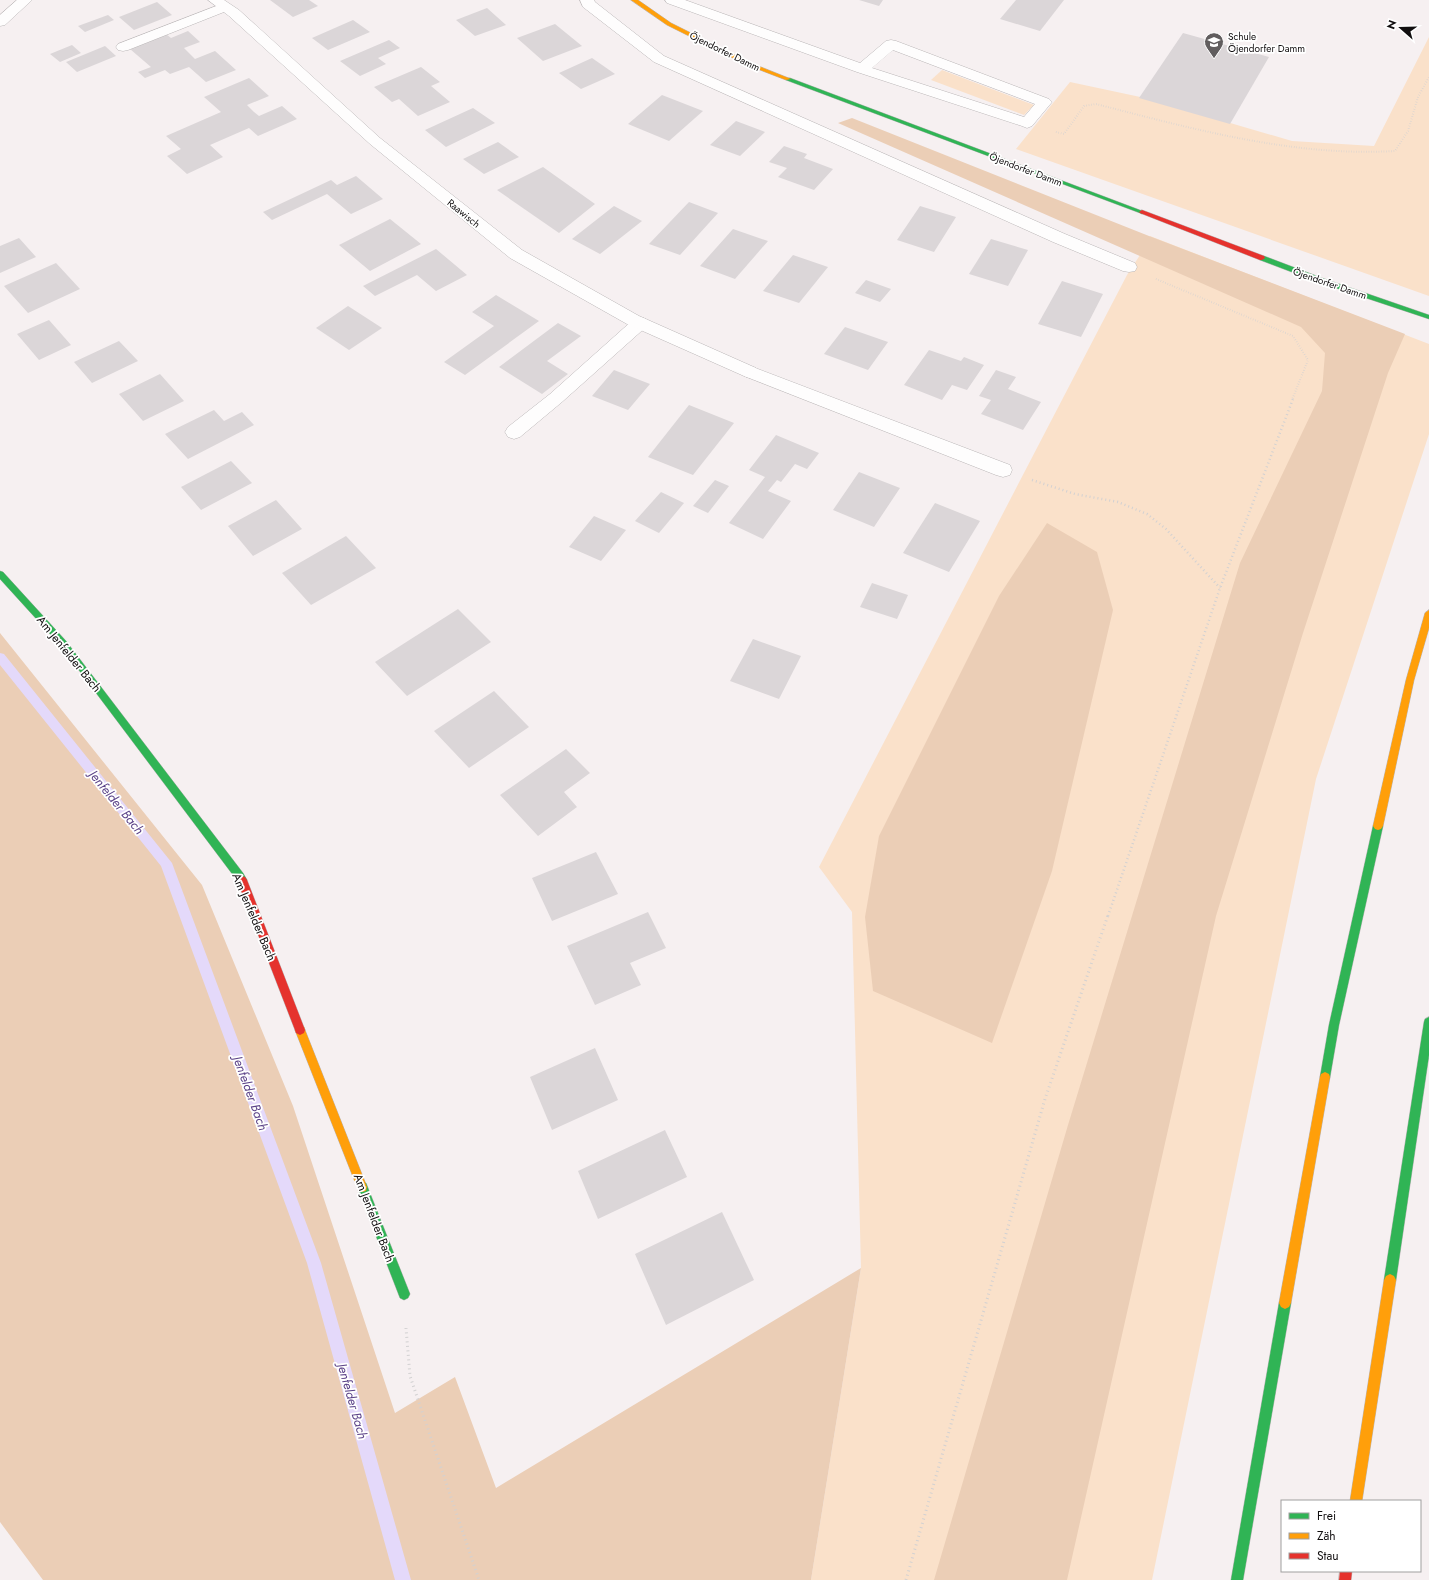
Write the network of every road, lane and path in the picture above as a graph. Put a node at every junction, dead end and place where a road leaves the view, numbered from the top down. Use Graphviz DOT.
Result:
graph roads {
  1 [pos="25,0"];
  2 [pos="587,0"];
  3 [pos="634,0"];
  4 [pos="672,0"];
  5 [pos="220,3"];
  6 [pos="0,22"];
  7 [pos="123,47"];
  8 [pos="862,70"];
  9 [pos="1429,77"];
  10 [pos="1027,122"];
  11 [pos="1129,267"];
  12 [pos="1429,317"];
  13 [pos="640,323"];
  14 [pos="514,432"];
  15 [pos="1003,470"];
  16 [pos="0,574"];
  17 [pos="1220,588"];
  18 [pos="1429,613"];
  19 [pos="1429,1022"];
  20 [pos="404,1294"];
  21 [pos="1356,1500"];
  22 [pos="479,1580"];
  23 [pos="906,1580"];
  24 [pos="1237,1580"];
  1 -- 6 [label="street"];
  2 -- 11 [label="street"];
  3 -- 12 [label="main road, Öjendorfer Damm"];
  4 -- 8 [label="street"];
  5 -- 7 [label="street"];
  5 -- 13 [label="street, Raawisch"];
  8 -- 10 [label="street"];
  8 -- 10 [label="street"];
  9 -- 10 [label="path"];
  11 -- 17 [label="path"];
  13 -- 14 [label="street"];
  13 -- 15 [label="street, Raawisch"];
  15 -- 17 [label="path"];
  16 -- 20 [label="main road, Am Jenfelder Bach"];
  17 -- 23 [label="path"];
  18 -- 24 [label="main road"];
  19 -- 21 [label="main road"];
  20 -- 22 [label="path"];
}
